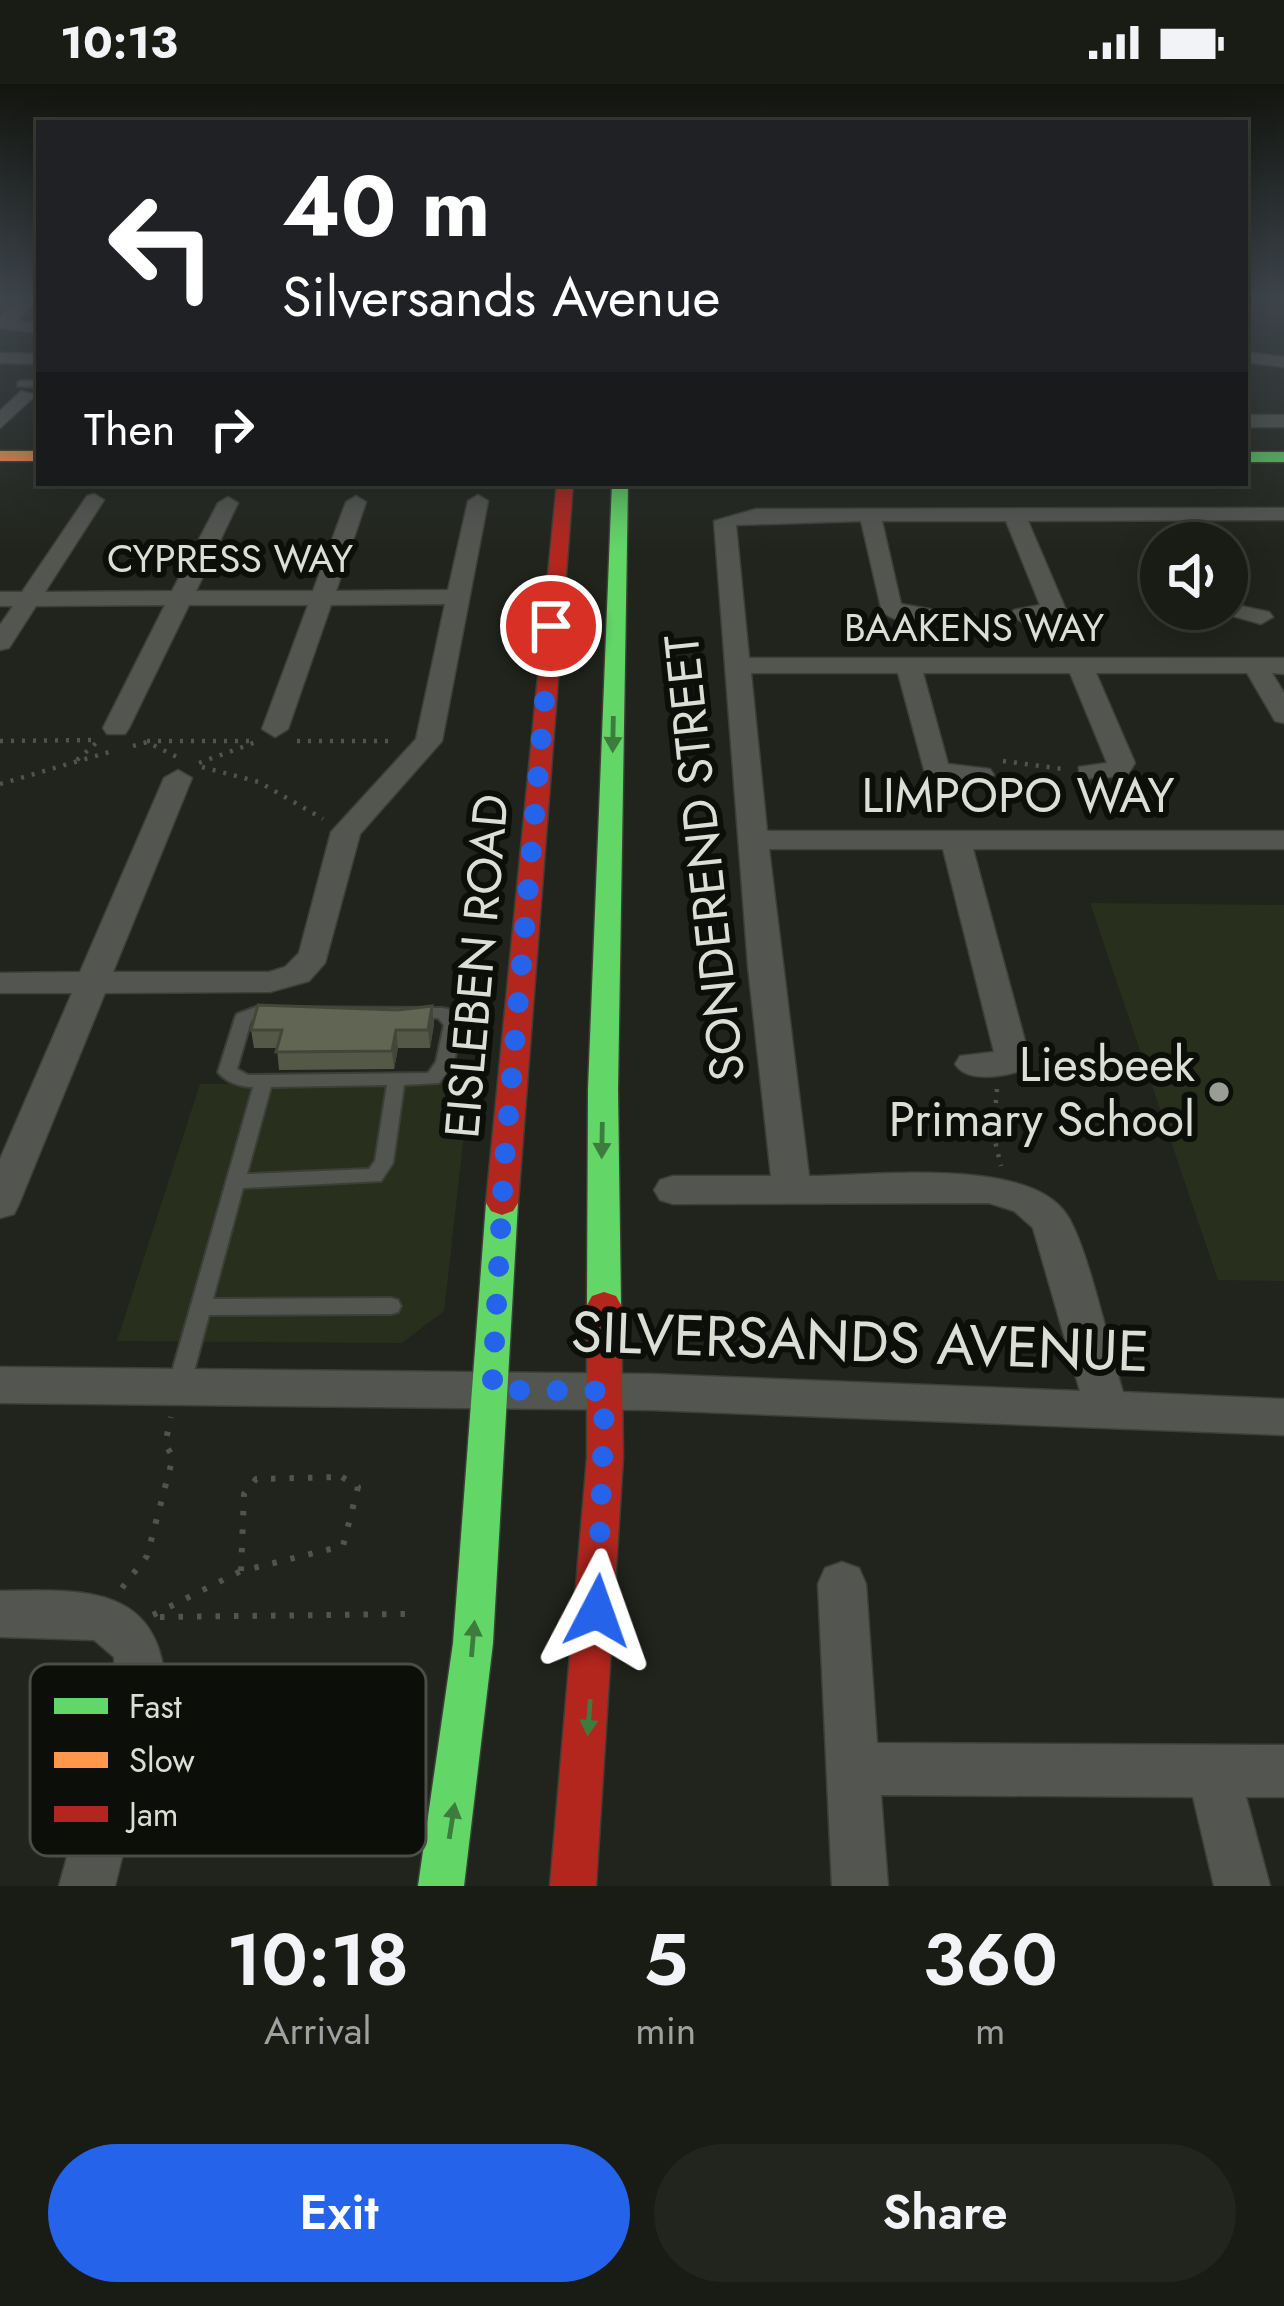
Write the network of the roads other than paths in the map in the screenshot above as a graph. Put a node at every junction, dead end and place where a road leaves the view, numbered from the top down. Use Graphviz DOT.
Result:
graph roads {
  1 [pos="32,389"];
  2 [pos="0,394"];
  3 [pos="1248,421"];
  4 [pos="1284,421"];
  5 [pos="0,422"];
  6 [pos="0,456"];
  7 [pos="36,456"];
  8 [pos="1248,457"];
  9 [pos="1284,457"];
  10 [pos="1248,474"];
  11 [pos="1284,474"];
  12 [pos="0,476"];
  13 [pos="36,476"];
  14 [pos="565,486"];
  15 [pos="620,486"];
  16 [pos="94,500"];
  17 [pos="478,501"];
  18 [pos="356,502"];
  19 [pos="228,503"];
  20 [pos="870,514"];
  21 [pos="1014,514"];
  22 [pos="1162,514"];
  23 [pos="1284,514"];
  24 [pos="1167,522"];
  25 [pos="460,596"];
  26 [pos="183,597"];
  27 [pos="320,597"];
  28 [pos="29,598"];
  29 [pos="0,599"];
  30 [pos="1248,614"];
  31 [pos="1022,615"];
  32 [pos="932,616"];
  33 [pos="1262,617"];
  34 [pos="0,643"];
  35 [pos="736,665"];
  36 [pos="908,666"];
  37 [pos="1080,666"];
  38 [pos="1255,666"];
  39 [pos="1284,666"];
  40 [pos="1284,716"];
  41 [pos="116,728"];
  42 [pos="277,735"];
  43 [pos="186,772"];
  44 [pos="1089,772"];
  45 [pos="980,775"];
  46 [pos="753,840"];
  47 [pos="956,840"];
  48 [pos="1284,840"];
  49 [pos="0,982"];
  50 [pos="92,982"];
  51 [pos="985,1065"];
  52 [pos="263,1082"];
  53 [pos="395,1082"];
  54 [pos="236,1181"];
  55 [pos="791,1187"];
  56 [pos="673,1190"];
  57 [pos="0,1204"];
  58 [pos="391,1306"];
  59 [pos="201,1307"];
  60 [pos="0,1385"];
  61 [pos="492,1390"];
  62 [pos="605,1391"];
  63 [pos="176,1396"];
  64 [pos="1106,1407"];
  65 [pos="1284,1417"];
  66 [pos="842,1584"];
  67 [pos="0,1614"];
  68 [pos="140,1664"];
  69 [pos="856,1769"];
  70 [pos="1213,1772"];
  71 [pos="1284,1772"];
  72 [pos="95,1856"];
  73 [pos="87,1886"];
  74 [pos="441,1886"];
  75 [pos="573,1886"];
  76 [pos="860,1886"];
  77 [pos="1242,1886"];
  1 -- 2 [label="street"];
  1 -- 5 [label="street"];
  3 -- 4 [label="street"];
  6 -- 7 [label="main road"];
  8 -- 9 [label="main road"];
  10 -- 11 [label="main road"];
  12 -- 13 [label="main road"];
  14 -- 61 [label="main road, EISLEBEN ROAD"];
  15 -- 62 [label="main road, one-way"];
  16 -- 28 [label="street"];
  17 -- 25 [label="street"];
  18 -- 27 [label="street"];
  19 -- 26 [label="street"];
  20 -- 21 [label="street"];
  20 -- 32 [label="street"];
  20 -- 35 [label="street, SONDEREND STREET"];
  21 -- 22 [label="street"];
  21 -- 31 [label="street"];
  22 -- 23 [label="street"];
  22 -- 24 [label="street"];
  25 -- 27 [label="street, CYPRESS WAY"];
  25 -- 50 [label="street"];
  26 -- 27 [label="street, CYPRESS WAY"];
  26 -- 28 [label="street, CYPRESS WAY"];
  26 -- 41 [label="street"];
  27 -- 42 [label="street"];
  28 -- 29 [label="street, CYPRESS WAY"];
  28 -- 34 [label="street"];
  30 -- 33 [label="street"];
  35 -- 36 [label="street, BAAKENS WAY"];
  35 -- 46 [label="street, SONDEREND STREET"];
  36 -- 37 [label="street, BAAKENS WAY"];
  36 -- 45 [label="street"];
  37 -- 38 [label="street, BAAKENS WAY"];
  37 -- 44 [label="street"];
  38 -- 39 [label="street, BAAKENS WAY"];
  38 -- 40 [label="street"];
  43 -- 50 [label="street"];
  46 -- 47 [label="street, LIMPOPO WAY"];
  46 -- 55 [label="street, SONDEREND STREET"];
  47 -- 48 [label="street, LIMPOPO WAY"];
  47 -- 51 [label="street"];
  49 -- 50 [label="street"];
  50 -- 57 [label="street"];
  52 -- 53 [label="lane"];
  52 -- 53 [label="lane"];
  52 -- 54 [label="lane"];
  53 -- 54 [label="lane"];
  54 -- 59 [label="lane"];
  55 -- 56 [label="street"];
  55 -- 64 [label="street"];
  58 -- 59 [label="lane"];
  59 -- 63 [label="lane"];
  60 -- 63 [label="street, SILVERSANDS AVENUE"];
  61 -- 62 [label="street, SILVERSANDS AVENUE"];
  61 -- 63 [label="street, SILVERSANDS AVENUE"];
  74 -- 61 [label="main road, EISLEBEN ROAD, one-way"];
  62 -- 64 [label="street, SILVERSANDS AVENUE"];
  62 -- 75 [label="main road, one-way"];
  64 -- 65 [label="street, SILVERSANDS AVENUE"];
  66 -- 69 [label="street"];
  67 -- 68 [label="street"];
  69 -- 70 [label="street"];
  69 -- 76 [label="street"];
  70 -- 71 [label="street"];
  70 -- 77 [label="street"];
  72 -- 73 [label="street"];
}
